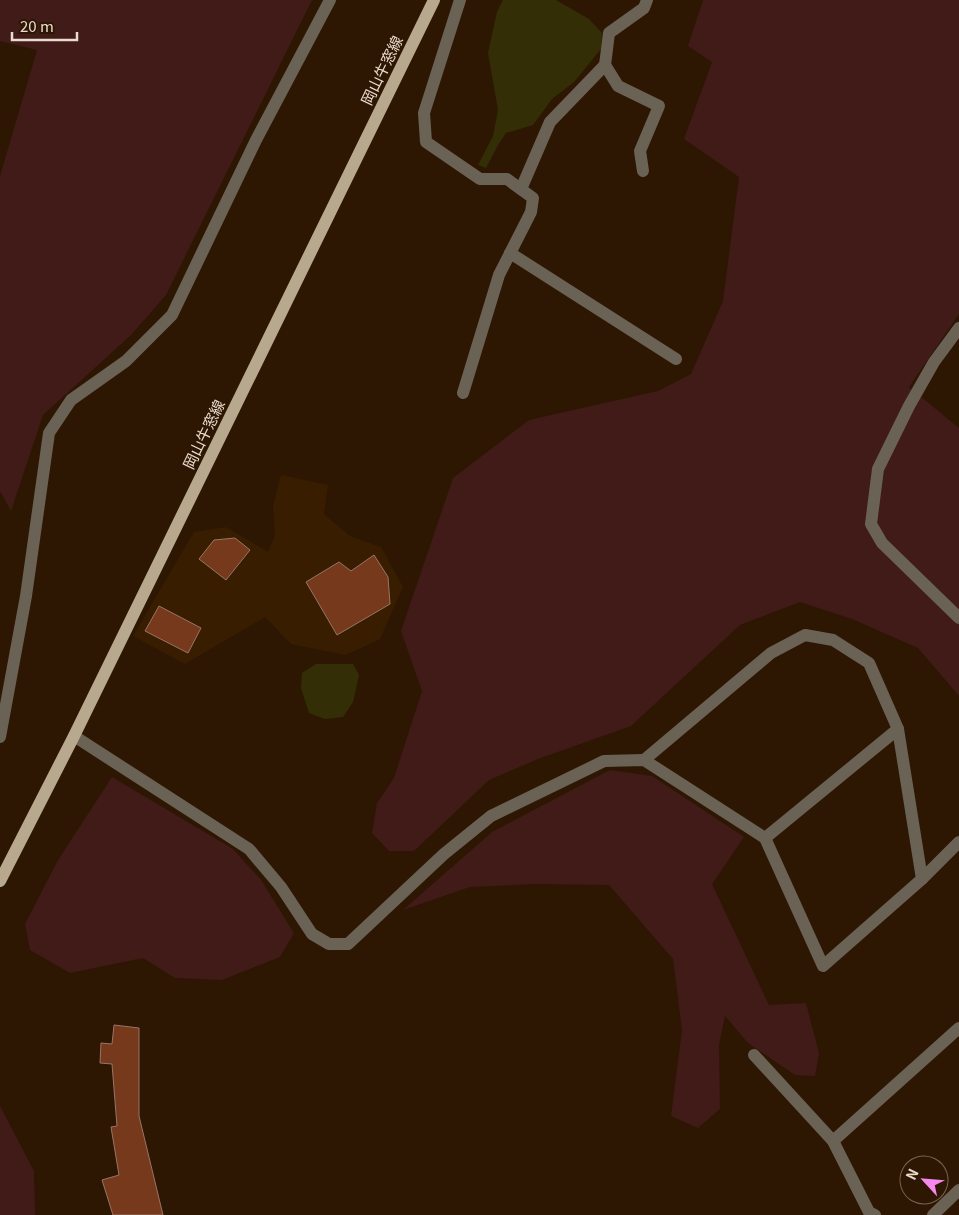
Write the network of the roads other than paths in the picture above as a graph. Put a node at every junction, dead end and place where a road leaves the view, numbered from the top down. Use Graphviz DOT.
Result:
graph roads {
  1 [pos="330,0"];
  2 [pos="434,0"];
  3 [pos="460,0"];
  4 [pos="647,0"];
  5 [pos="605,65"];
  6 [pos="643,171"];
  7 [pos="521,189"];
  8 [pos="510,253"];
  9 [pos="959,328"];
  10 [pos="676,359"];
  11 [pos="464,393"];
  12 [pos="959,618"];
  13 [pos="898,729"];
  14 [pos="74,736"];
  15 [pos="0,737"];
  16 [pos="644,760"];
  17 [pos="766,838"];
  18 [pos="959,842"];
  19 [pos="922,880"];
  20 [pos="0,881"];
  21 [pos="959,1028"];
  22 [pos="754,1055"];
  23 [pos="832,1142"];
  24 [pos="959,1190"];
  25 [pos="875,1215"];
  26 [pos="933,1215"];
  1 -- 15 [label="street"];
  2 -- 14 [label="main road, 岡山牛窓線"];
  3 -- 7 [label="street"];
  4 -- 5 [label="street"];
  5 -- 6 [label="street"];
  5 -- 7 [label="street"];
  7 -- 8 [label="street"];
  8 -- 10 [label="street"];
  8 -- 11 [label="street"];
  9 -- 12 [label="street"];
  13 -- 16 [label="street"];
  13 -- 17 [label="street"];
  13 -- 19 [label="street"];
  14 -- 16 [label="street"];
  14 -- 20 [label="main road, 岡山牛窓線"];
  16 -- 17 [label="street"];
  17 -- 19 [label="street"];
  18 -- 19 [label="street"];
  21 -- 23 [label="street"];
  22 -- 23 [label="street"];
  23 -- 25 [label="street"];
  24 -- 26 [label="street"];
}
